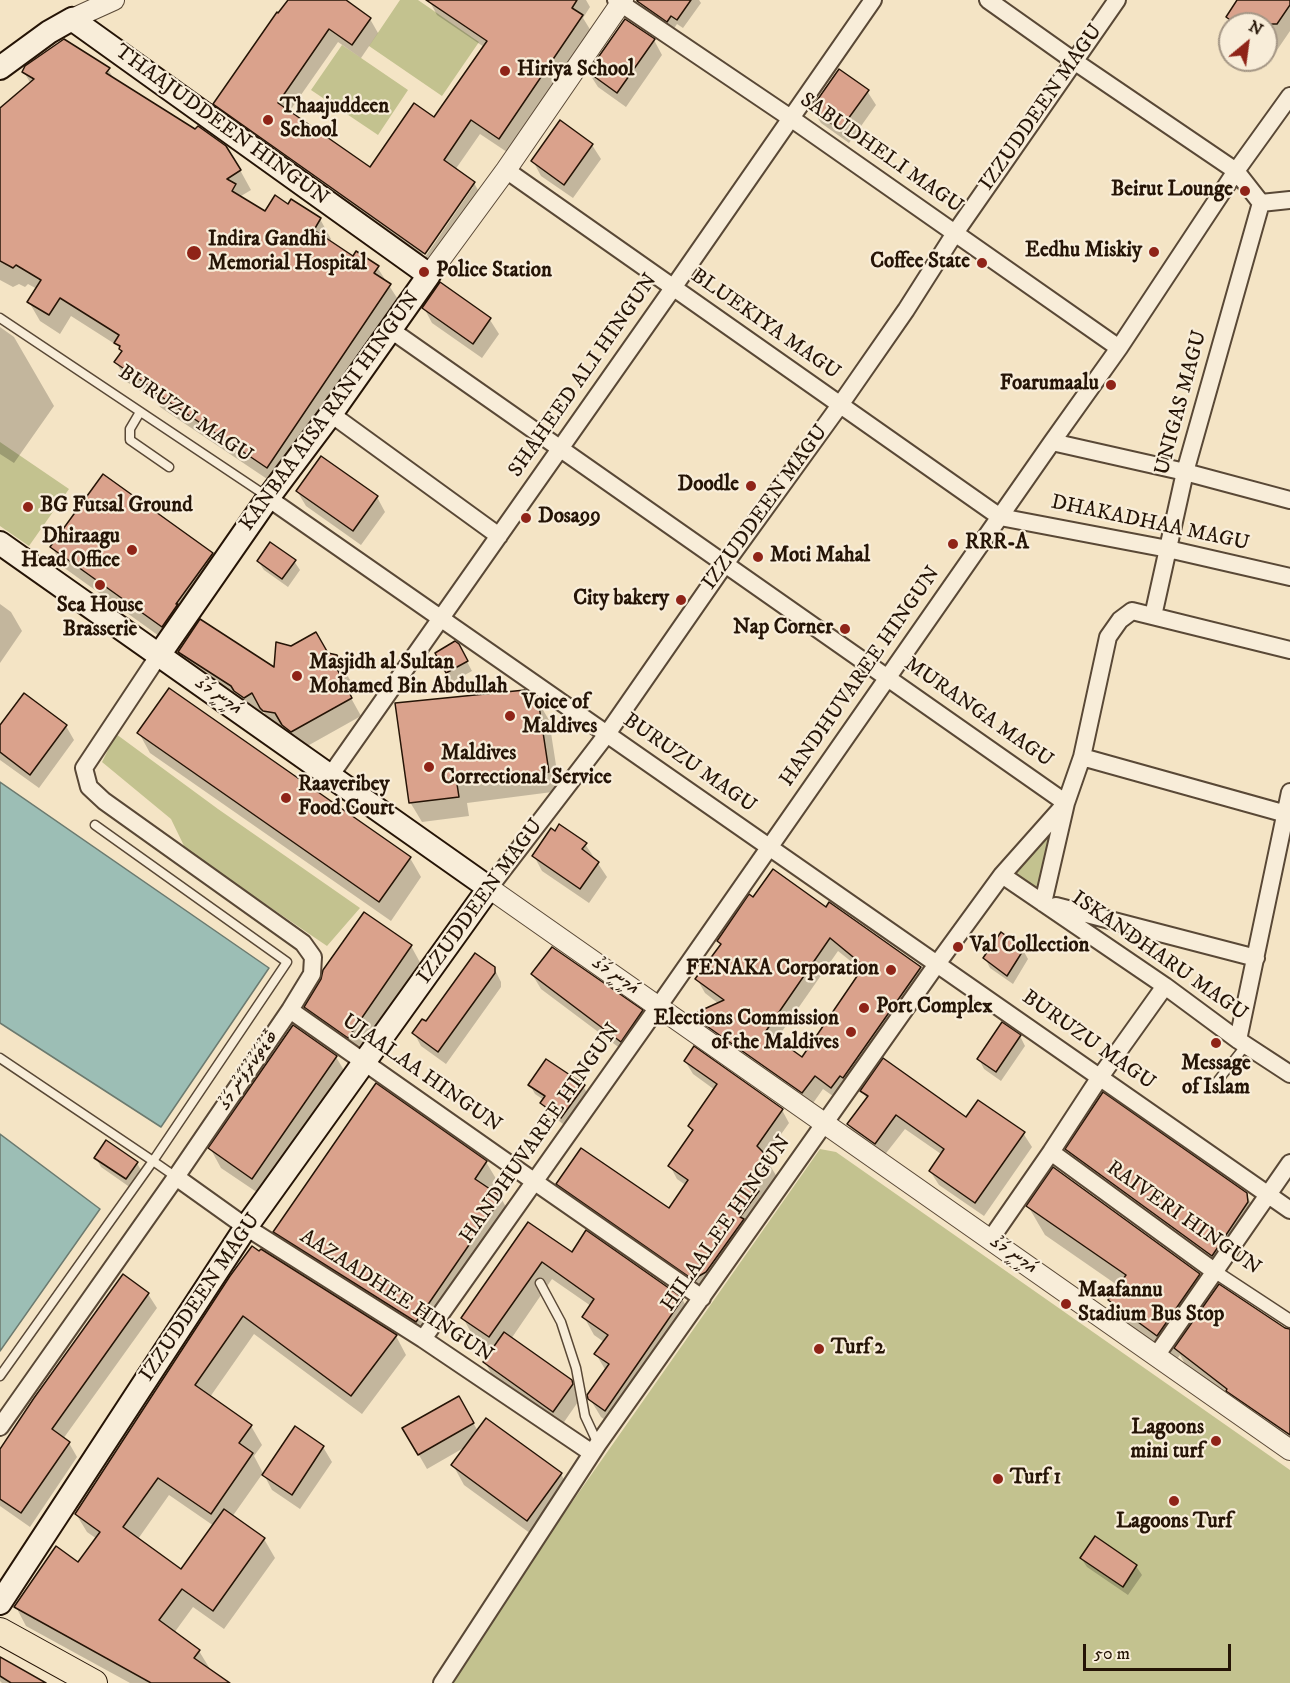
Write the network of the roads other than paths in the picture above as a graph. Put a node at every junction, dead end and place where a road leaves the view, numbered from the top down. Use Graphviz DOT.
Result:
graph roads {
  1 [pos="114,0"];
  2 [pos="873,0"];
  3 [pos="988,0"];
  4 [pos="1117,0"];
  5 [pos="620,1"];
  6 [pos="72,19"];
  7 [pos="1074,61"];
  8 [pos="0,68"];
  9 [pos="1290,96"];
  10 [pos="792,119"];
  11 [pos="506,171"];
  12 [pos="1236,171"];
  13 [pos="1290,200"];
  14 [pos="1261,203"];
  15 [pos="955,233"];
  16 [pos="429,275"];
  17 [pos="673,288"];
  18 [pos="0,318"];
  19 [pos="391,330"];
  20 [pos="1119,348"];
  21 [pos="840,405"];
  22 [pos="140,411"];
  23 [pos="332,414"];
  24 [pos="1052,442"];
  25 [pos="560,449"];
  26 [pos="169,467"];
  27 [pos="1185,472"];
  28 [pos="268,498"];
  29 [pos="1290,500"];
  30 [pos="1000,517"];
  31 [pos="499,536"];
  32 [pos="0,543"];
  33 [pos="1168,549"];
  34 [pos="725,564"];
  35 [pos="1290,577"];
  36 [pos="1154,616"];
  37 [pos="441,618"];
  38 [pos="1290,650"];
  39 [pos="159,655"];
  40 [pos="887,678"];
  41 [pos="607,734"];
  42 [pos="1082,756"];
  43 [pos="84,768"];
  44 [pos="330,776"];
  45 [pos="1290,792"];
  46 [pos="1066,803"];
  47 [pos="1288,815"];
  48 [pos="95,825"];
  49 [pos="770,847"];
  50 [pos="1002,875"];
  51 [pos="489,888"];
  52 [pos="1043,903"];
  53 [pos="1256,958"];
  54 [pos="937,964"];
  55 [pos="1165,986"];
  56 [pos="658,1007"];
  57 [pos="291,1010"];
  58 [pos="1242,1043"];
  59 [pos="0,1058"];
  60 [pos="365,1062"];
  61 [pos="1290,1074"];
  62 [pos="1100,1077"];
  63 [pos="1212,1088"];
  64 [pos="825,1124"];
  65 [pos="1051,1152"];
  66 [pos="153,1161"];
  67 [pos="1290,1163"];
  68 [pos="176,1177"];
  69 [pos="535,1182"];
  70 [pos="1267,1194"];
  71 [pos="1290,1210"];
  72 [pos="246,1227"];
  73 [pos="990,1240"];
  74 [pos="1214,1271"];
  75 [pos="540,1283"];
  76 [pos="702,1298"];
  77 [pos="1290,1321"];
  78 [pos="423,1339"];
  79 [pos="1156,1356"];
  80 [pos="0,1376"];
  81 [pos="0,1427"];
  82 [pos="595,1449"];
  83 [pos="1290,1450"];
  84 [pos="0,1603"];
  85 [pos="0,1630"];
  86 [pos="94,1683"];
  87 [pos="442,1683"];
  1 -- 6 [label="street"];
  2 -- 10 [label="street, SHAHEED ALI HINGUN"];
  3 -- 7 [label="street"];
  4 -- 7 [label="street, IZZUDDEEN MAGU"];
  5 -- 10 [label="street, SABUDHELI MAGU"];
  5 -- 11 [label="street, KANBAA AISA RANI HINGUN"];
  6 -- 8 [label="main road"];
  6 -- 16 [label="main road, THAAJUDDEEN HINGUN"];
  7 -- 12 [label="street"];
  7 -- 15 [label="street, IZZUDDEEN MAGU"];
  9 -- 12 [label="street, HANDHUVAREE HINGUN"];
  10 -- 15 [label="street, SABUDHELI MAGU"];
  10 -- 17 [label="street, SHAHEED ALI HINGUN"];
  11 -- 16 [label="street, KANBAA AISA RANI HINGUN"];
  11 -- 17 [label="street, BLUEKIYA MAGU"];
  12 -- 14 [label="street"];
  12 -- 20 [label="street, HANDHUVAREE HINGUN"];
  13 -- 14 [label="street"];
  14 -- 27 [label="street, UNIGAS MAGU"];
  15 -- 20 [label="street, SABUDHELI MAGU"];
  15 -- 21 [label="street, IZZUDDEEN MAGU"];
  16 -- 19 [label="main road, KANBAA AISA RANI HINGUN"];
  17 -- 21 [label="street, BLUEKIYA MAGU"];
  17 -- 25 [label="street, SHAHEED ALI HINGUN"];
  18 -- 22 [label="lane, BURUZU MAGU"];
  19 -- 23 [label="main road, KANBAA AISA RANI HINGUN"];
  19 -- 25 [label="street, MURANGA MAGU"];
  20 -- 24 [label="street, HANDHUVAREE HINGUN"];
  21 -- 30 [label="street, BLUEKIYA MAGU"];
  21 -- 34 [label="street, IZZUDDEEN MAGU"];
  22 -- 26 [label="lane"];
  22 -- 28 [label="lane, BURUZU MAGU"];
  23 -- 28 [label="main road, KANBAA AISA RANI HINGUN"];
  23 -- 31 [label="street"];
  24 -- 27 [label="street"];
  24 -- 30 [label="street, HANDHUVAREE HINGUN"];
  25 -- 31 [label="street, SHAHEED ALI HINGUN"];
  25 -- 34 [label="street, MURANGA MAGU"];
  27 -- 29 [label="street"];
  27 -- 33 [label="street, UNIGAS MAGU"];
  28 -- 37 [label="street, BURUZU MAGU"];
  28 -- 39 [label="main road, KANBAA AISA RANI HINGUN"];
  30 -- 33 [label="street, DHAKADHAA MAGU"];
  30 -- 40 [label="street, HANDHUVAREE HINGUN"];
  31 -- 37 [label="street, SHAHEED ALI HINGUN"];
  32 -- 39 [label="main road, އަމީނީ މަގު"];
  33 -- 35 [label="street, DHAKADHAA MAGU"];
  33 -- 36 [label="street, UNIGAS MAGU"];
  34 -- 40 [label="street, MURANGA MAGU"];
  34 -- 41 [label="street, IZZUDDEEN MAGU"];
  36 -- 38 [label="street"];
  36 -- 42 [label="street"];
  37 -- 41 [label="street, BURUZU MAGU"];
  37 -- 44 [label="street, SHAHEED ALI HINGUN"];
  39 -- 43 [label="street, KANBAA AISA RANI HINGUN"];
  39 -- 44 [label="main road, އަމީނީ މަގު"];
  40 -- 46 [label="street, MURANGA MAGU"];
  40 -- 49 [label="street, HANDHUVAREE HINGUN"];
  41 -- 49 [label="street, BURUZU MAGU"];
  41 -- 51 [label="street, IZZUDDEEN MAGU"];
  42 -- 46 [label="street"];
  42 -- 47 [label="street"];
  43 -- 57 [label="street, ބޮޑުތަކުރުފާނު މަގު"];
  44 -- 51 [label="main road, އަމީނީ މަގު"];
  45 -- 47 [label="street"];
  46 -- 50 [label="street, HILAALEE HINGUN"];
  46 -- 52 [label="street"];
  47 -- 53 [label="street"];
  48 -- 66 [label="lane"];
  49 -- 54 [label="street, BURUZU MAGU"];
  49 -- 56 [label="street, HANDHUVAREE HINGUN"];
  50 -- 52 [label="street, ISKANDHARU MAGU"];
  50 -- 54 [label="street, HILAALEE HINGUN"];
  51 -- 56 [label="street, އަމީނީ މަގު"];
  51 -- 60 [label="main road, IZZUDDEEN MAGU"];
  52 -- 53 [label="street"];
  52 -- 55 [label="street, ISKANDHARU MAGU"];
  53 -- 58 [label="street"];
  54 -- 62 [label="street, BURUZU MAGU"];
  54 -- 64 [label="street, HILAALEE HINGUN"];
  55 -- 58 [label="street, ISKANDHARU MAGU"];
  55 -- 62 [label="street"];
  56 -- 64 [label="street, އަމީނީ މަގު"];
  56 -- 69 [label="street, HANDHUVAREE HINGUN"];
  57 -- 60 [label="street, UJAALAA HINGUN"];
  57 -- 68 [label="street, ބޮޑުތަކުރުފާނު މަގު"];
  58 -- 61 [label="street, ISKANDHARU MAGU"];
  58 -- 63 [label="lane"];
  59 -- 66 [label="lane"];
  60 -- 69 [label="street, UJAALAA HINGUN"];
  60 -- 72 [label="main road, IZZUDDEEN MAGU"];
  62 -- 65 [label="street"];
  62 -- 70 [label="street, BURUZU MAGU"];
  64 -- 73 [label="street, އަމީނީ މަގު"];
  64 -- 76 [label="street, HILAALEE HINGUN"];
  65 -- 73 [label="street"];
  65 -- 74 [label="street, RAIVERI HINGUN"];
  66 -- 68 [label="lane"];
  66 -- 80 [label="lane"];
  67 -- 70 [label="street"];
  68 -- 72 [label="street, AAZAADHEE HINGUN"];
  68 -- 81 [label="street, ބޮޑުތަކުރުފާނު މަގު"];
  69 -- 76 [label="street, UJAALAA HINGUN"];
  69 -- 78 [label="street, HANDHUVAREE HINGUN"];
  70 -- 71 [label="street, BURUZU MAGU"];
  70 -- 74 [label="street"];
  72 -- 78 [label="street, AAZAADHEE HINGUN"];
  72 -- 84 [label="main road, IZZUDDEEN MAGU"];
  73 -- 79 [label="street, އަމީނީ މަގު"];
  74 -- 77 [label="street, RAIVERI HINGUN"];
  74 -- 79 [label="street"];
  75 -- 82 [label="lane"];
  76 -- 82 [label="street, HILAALEE HINGUN"];
  78 -- 82 [label="street, AAZAADHEE HINGUN"];
  79 -- 83 [label="street, އަމީނީ މަގު"];
  82 -- 87 [label="street, HILAALEE HINGUN"];
  85 -- 86 [label="main road"];
}
